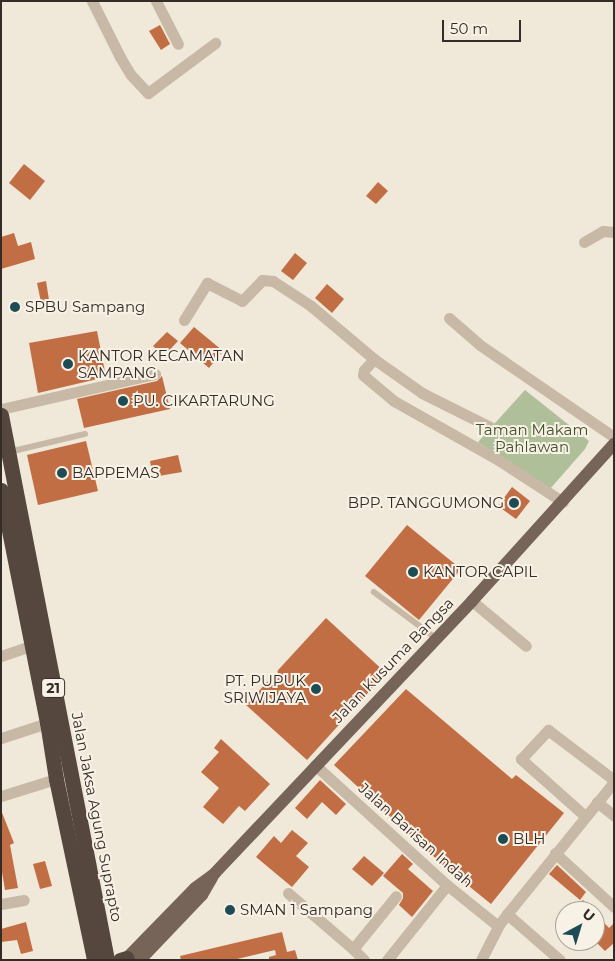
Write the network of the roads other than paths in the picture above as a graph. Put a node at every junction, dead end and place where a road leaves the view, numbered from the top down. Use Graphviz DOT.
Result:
graph roads {
  1 [pos="92,1"];
  2 [pos="156,1"];
  3 [pos="214,43"];
  4 [pos="178,44"];
  5 [pos="614,232"];
  6 [pos="584,242"];
  7 [pos="449,318"];
  8 [pos="184,320"];
  9 [pos="374,359"];
  10 [pos="155,374"];
  11 [pos="1,408"];
  12 [pos="1,415"];
  13 [pos="490,427"];
  14 [pos="85,434"];
  15 [pos="614,437"];
  16 [pos="614,444"];
  17 [pos="7,453"];
  18 [pos="1,490"];
  19 [pos="563,502"];
  20 [pos="374,592"];
  21 [pos="472,601"];
  22 [pos="436,638"];
  23 [pos="33,645"];
  24 [pos="526,646"];
  25 [pos="1,656"];
  26 [pos="53,721"];
  27 [pos="1,738"];
  28 [pos="315,765"];
  29 [pos="56,779"];
  30 [pos="614,781"];
  31 [pos="1,796"];
  32 [pos="597,802"];
  33 [pos="585,816"];
  34 [pos="614,816"];
  35 [pos="555,853"];
  36 [pos="447,885"];
  37 [pos="288,893"];
  38 [pos="396,896"];
  39 [pos="24,900"];
  40 [pos="1,904"];
  41 [pos="614,907"];
  42 [pos="507,914"];
  43 [pos="498,926"];
  44 [pos="353,949"];
  45 [pos="117,959"];
  46 [pos="482,959"];
  47 [pos="364,960"];
  48 [pos="387,960"];
  49 [pos="560,960"];
  1 -- 3 [label="street"];
  2 -- 4 [label="street"];
  5 -- 6 [label="street"];
  7 -- 15 [label="street"];
  8 -- 9 [label="street"];
  9 -- 13 [label="street"];
  9 -- 19 [label="street"];
  10 -- 11 [label="street"];
  12 -- 17 [label="highway, Jalan Jaksa Agung Suprapto / 21"];
  14 -- 17 [label="lane"];
  16 -- 19 [label="main road, Jalan Kusuma Bangsa"];
  17 -- 26 [label="highway, Jalan Jaksa Agung Suprapto / 21"];
  18 -- 23 [label="highway, Jalan Jaksa Agung Suprapto / 21"];
  19 -- 21 [label="main road, Jalan Kusuma Bangsa"];
  20 -- 22 [label="lane"];
  21 -- 22 [label="main road, Jalan Kusuma Bangsa"];
  21 -- 24 [label="street"];
  22 -- 28 [label="main road, Jalan Kusuma Bangsa"];
  23 -- 25 [label="street"];
  23 -- 26 [label="highway, Jalan Jaksa Agung Suprapto / 21"];
  26 -- 27 [label="street"];
  26 -- 29 [label="highway, Jalan Jaksa Agung Suprapto / 21"];
  26 -- 45 [label="highway, Jalan Jaksa Agung Suprapto / 21"];
  28 -- 36 [label="street, Jalan Barisan Indah"];
  28 -- 45 [label="main road, Jalan Kusuma Bangsa"];
  29 -- 31 [label="street"];
  29 -- 45 [label="highway, Jalan Jaksa Agung Suprapto / 21"];
  30 -- 32 [label="street"];
  30 -- 33 [label="street"];
  32 -- 33 [label="street"];
  32 -- 34 [label="street"];
  33 -- 35 [label="street"];
  35 -- 41 [label="street"];
  35 -- 42 [label="street"];
  36 -- 43 [label="street, Jalan Barisan Indah"];
  36 -- 48 [label="street"];
  37 -- 44 [label="street"];
  38 -- 44 [label="street"];
  39 -- 40 [label="street"];
  42 -- 43 [label="street"];
  42 -- 49 [label="street"];
  43 -- 46 [label="street"];
  44 -- 47 [label="street"];
}
